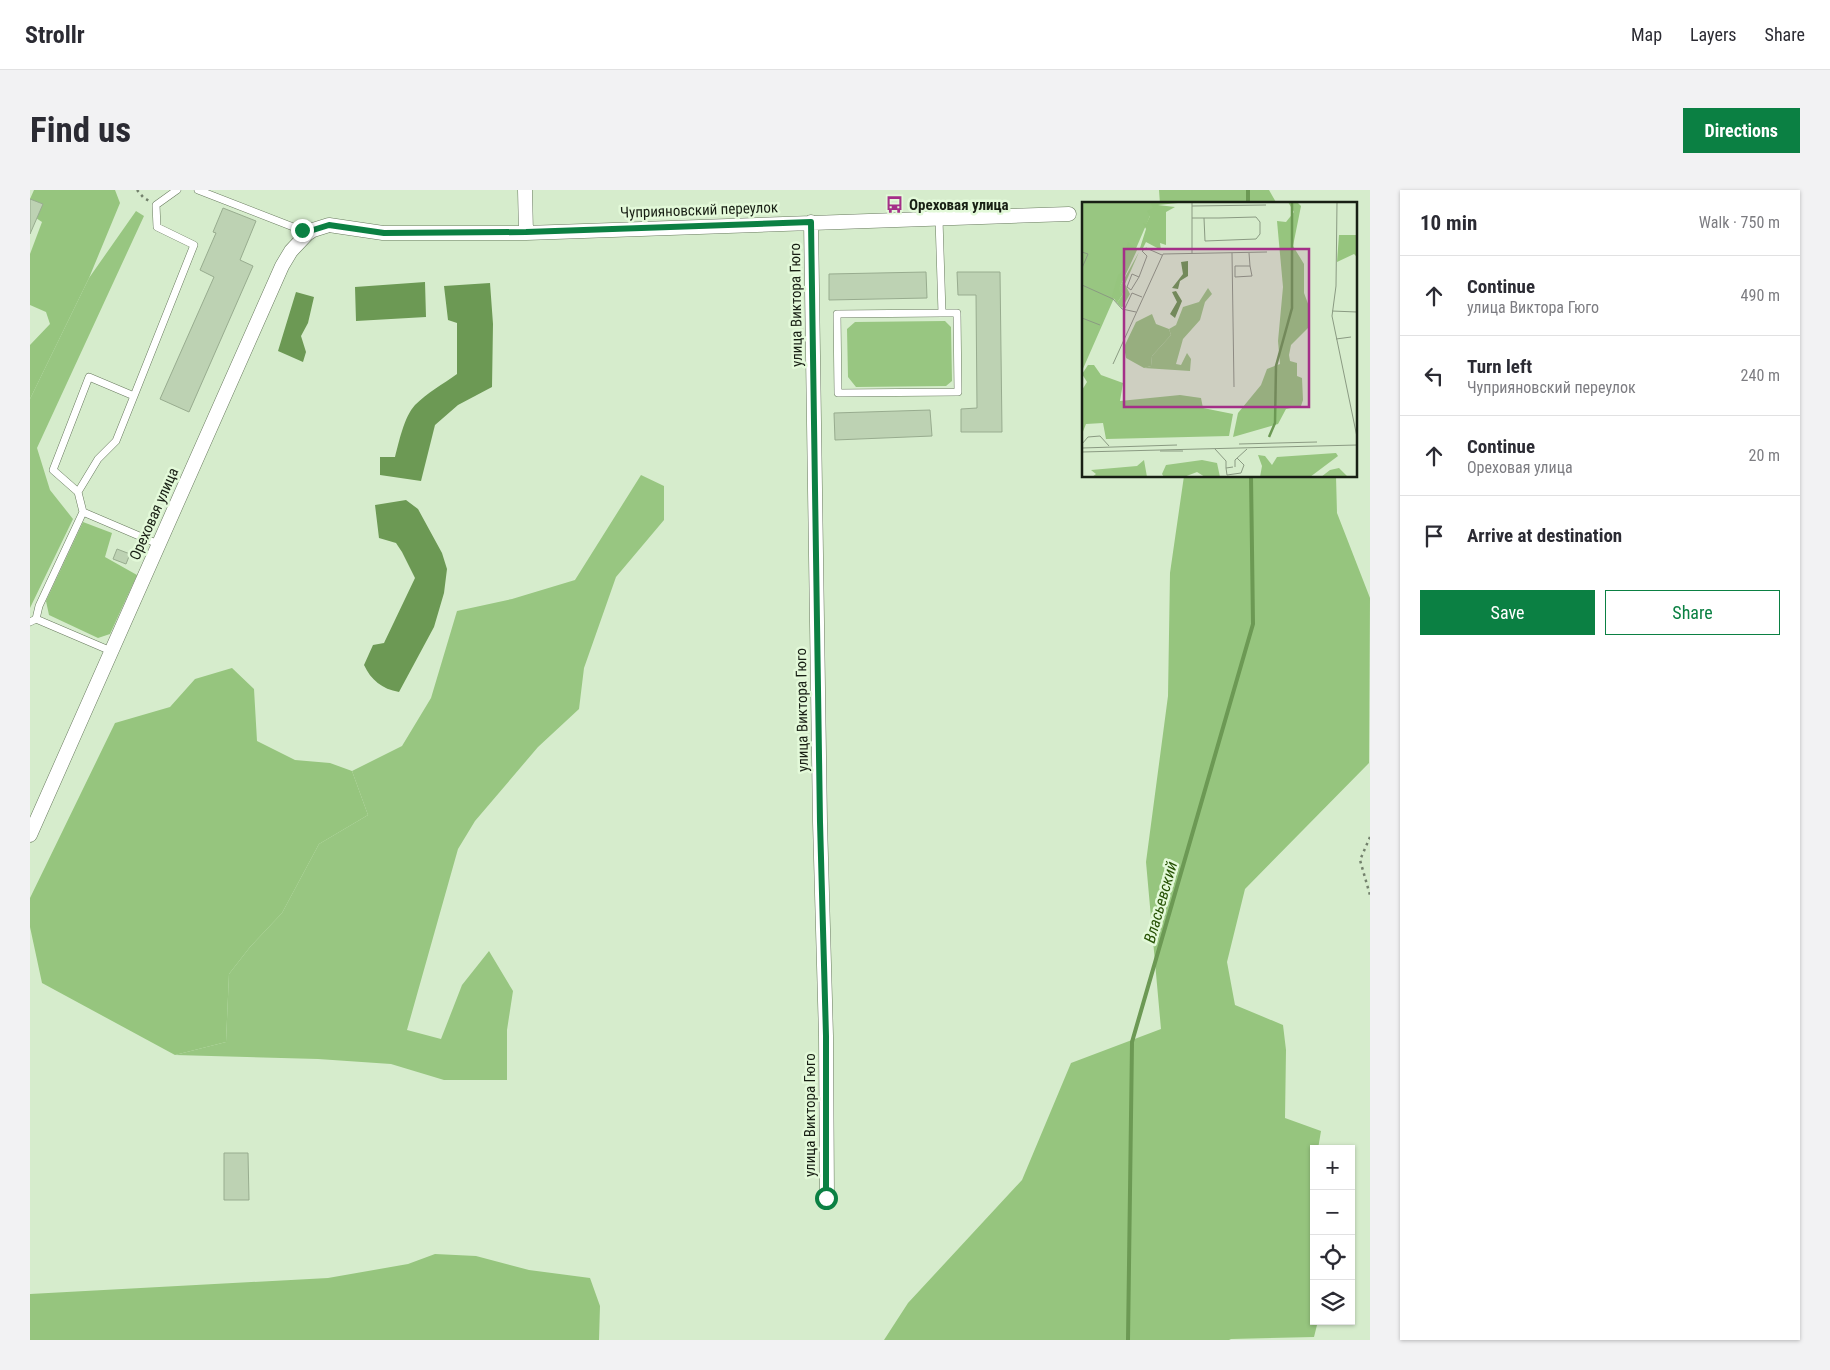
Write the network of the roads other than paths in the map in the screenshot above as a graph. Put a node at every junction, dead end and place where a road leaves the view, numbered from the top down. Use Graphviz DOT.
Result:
graph roads {
  1 [pos="177,190"];
  2 [pos="198,190"];
  3 [pos="525,190"];
  4 [pos="1069,214"];
  5 [pos="939,219"];
  6 [pos="811,222"];
  7 [pos="329,225"];
  8 [pos="526,232"];
  9 [pos="307,234"];
  10 [pos="942,313"];
  11 [pos="134,396"];
  12 [pos="78,492"];
  13 [pos="83,512"];
  14 [pos="158,544"];
  15 [pos="33,620"];
  16 [pos="112,651"];
  17 [pos="30,835"];
  18 [pos="826,1198"];
  1 -- 11 [label="lane"];
  2 -- 9 [label="lane"];
  3 -- 8 [label="street"];
  4 -- 5 [label="street, Чуприяновский переулок"];
  5 -- 6 [label="street, Чуприяновский переулок"];
  5 -- 10 [label="lane"];
  6 -- 8 [label="street, Чуприяновский переулок"];
  6 -- 18 [label="street, улица Виктора Гюго"];
  7 -- 8 [label="street, Чуприяновский переулок"];
  7 -- 9 [label="street, Ореховая улица"];
  9 -- 14 [label="street, Ореховая улица"];
  10 -- 10 [label="lane"];
  11 -- 12 [label="lane"];
  11 -- 12 [label="lane"];
  12 -- 13 [label="lane"];
  13 -- 14 [label="lane"];
  13 -- 15 [label="lane"];
  14 -- 16 [label="street, Ореховая улица"];
  15 -- 16 [label="lane"];
  16 -- 17 [label="street, Ореховая улица"];
}
